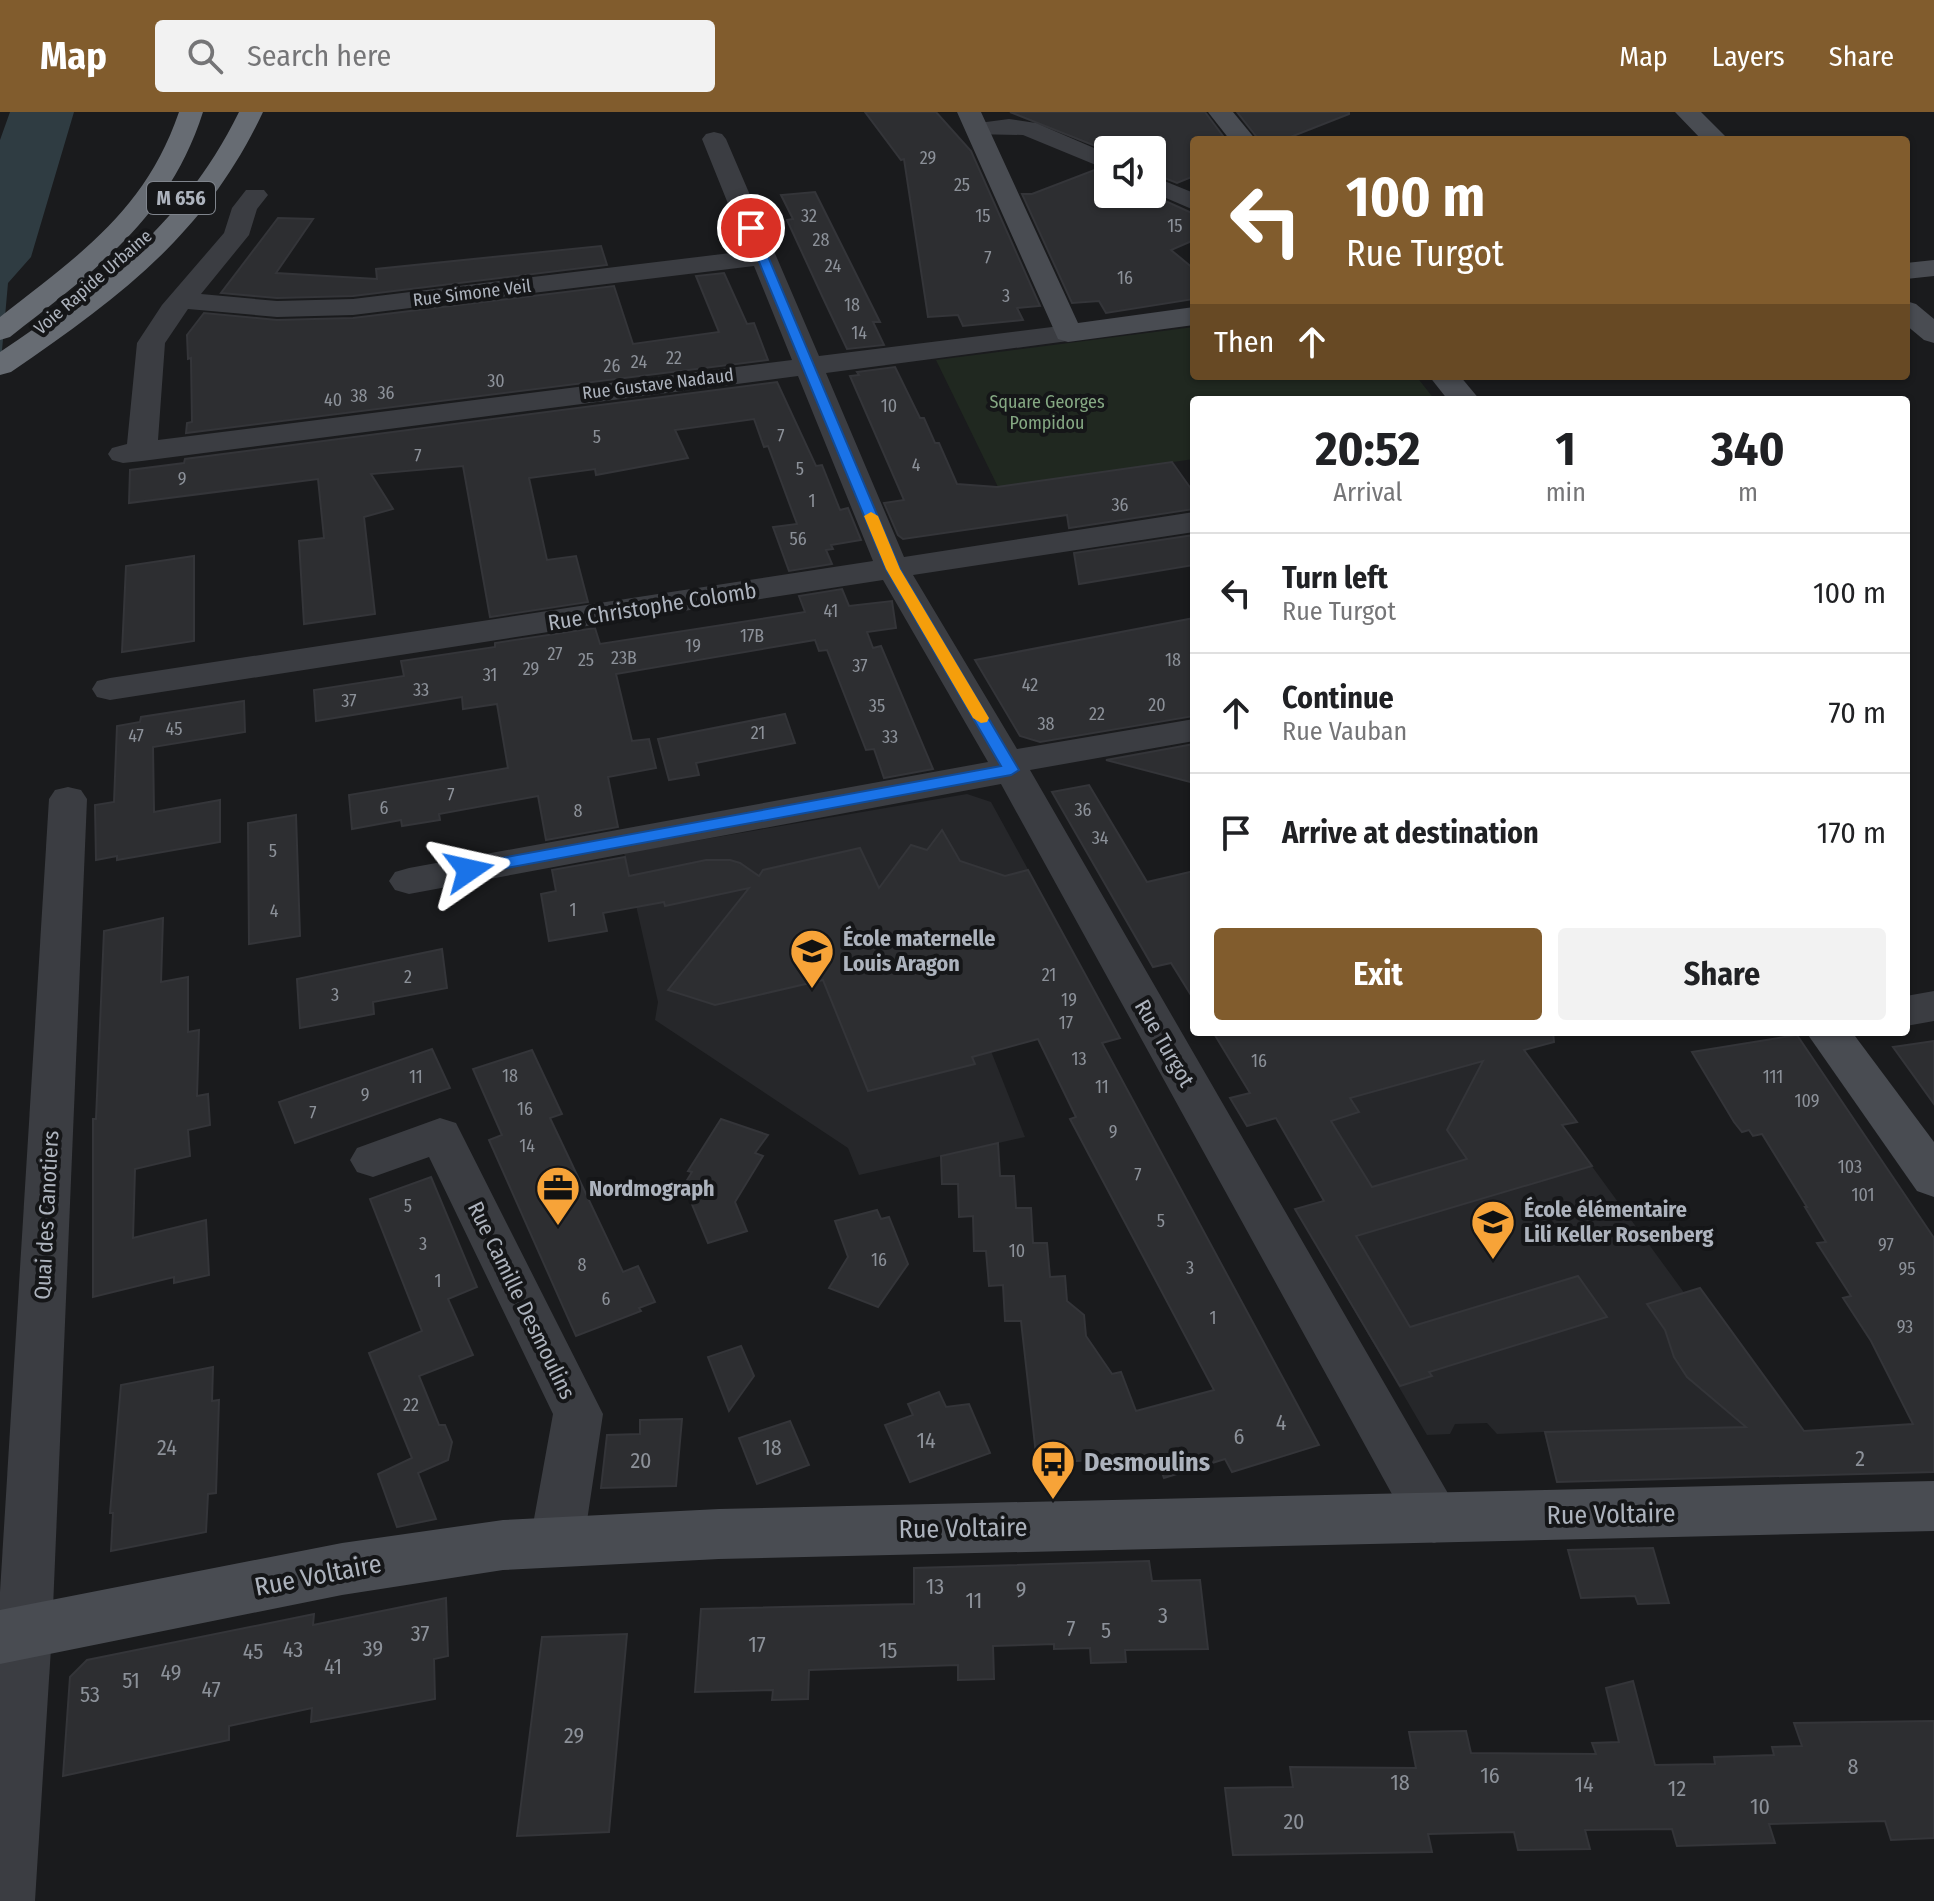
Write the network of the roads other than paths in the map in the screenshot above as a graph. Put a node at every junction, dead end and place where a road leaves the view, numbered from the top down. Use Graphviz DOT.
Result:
graph roads {
  1 [pos="191,112"];
  2 [pos="222,112"];
  3 [pos="251,112"];
  4 [pos="1220,112"];
  5 [pos="1687,112"];
  6 [pos="974,120"];
  7 [pos="1240,136"];
  8 [pos="1712,136"];
  9 [pos="714,139"];
  10 [pos="1094,157"];
  11 [pos="173,163"];
  12 [pos="1166,189"];
  13 [pos="255,195"];
  14 [pos="1190,200"];
  15 [pos="763,257"];
  16 [pos="1934,268"];
  17 [pos="1910,271"];
  18 [pos="119,272"];
  19 [pos="181,300"];
  20 [pos="1910,313"];
  21 [pos="0,315"];
  22 [pos="1190,317"];
  23 [pos="0,331"];
  24 [pos="1068,333"];
  25 [pos="1934,334"];
  26 [pos="0,360"];
  27 [pos="808,365"];
  28 [pos="0,366"];
  29 [pos="1448,380"];
  30 [pos="1462,396"];
  31 [pos="1190,523"];
  32 [pos="893,569"];
  33 [pos="110,689"];
  34 [pos="1190,731"];
  35 [pos="1009,766"];
  36 [pos="68,799"];
  37 [pos="409,881"];
  38 [pos="1934,1006"];
  39 [pos="1910,1010"];
  40 [pos="1831,1036"];
  41 [pos="373,1160"];
  42 [pos="1934,1178"];
  43 [pos="1934,1506"];
  44 [pos="1434,1519"];
  45 [pos="557,1541"];
  46 [pos="12,1634"];
  47 [pos="5,1901"];
  1 -- 11 [label="highway, Voie Rapide Urbaine / M 656"];
  2 -- 18 [label="highway, Voie Rapide Urbaine / M 656"];
  3 -- 18 [label="highway"];
  4 -- 7 [label="street"];
  5 -- 8 [label="street"];
  6 -- 10 [label="street"];
  6 -- 24 [label="street"];
  9 -- 15 [label="street, Rue Turgot"];
  11 -- 21 [label="highway"];
  11 -- 23 [label="highway, Voie Rapide Urbaine / M 656"];
  12 -- 14 [label="street"];
  13 -- 19 [label="street"];
  15 -- 19 [label="street, Rue Simone Veil"];
  15 -- 27 [label="street, Rue Turgot"];
  16 -- 17 [label="street"];
  18 -- 26 [label="highway, Voie Rapide Urbaine / M 656"];
  18 -- 28 [label="highway"];
  19 -- 27 [label="street, Rue Gustave Nadaud"];
  20 -- 25 [label="street"];
  22 -- 24 [label="street, Rue Gustave Nadaud"];
  24 -- 27 [label="street, Rue Gustave Nadaud"];
  27 -- 32 [label="street, Rue Turgot"];
  29 -- 30 [label="street"];
  31 -- 32 [label="street, Rue Christophe Colomb"];
  32 -- 33 [label="street, Rue Christophe Colomb"];
  32 -- 35 [label="street, Rue Turgot"];
  34 -- 35 [label="street"];
  35 -- 37 [label="street"];
  35 -- 44 [label="street, Rue Turgot"];
  36 -- 46 [label="street, Quai des Canotiers"];
  38 -- 39 [label="street"];
  40 -- 42 [label="street"];
  41 -- 45 [label="street, Rue Camille Desmoulins"];
  43 -- 44 [label="street, Rue Voltaire"];
  44 -- 45 [label="street, Rue Voltaire"];
  45 -- 46 [label="street, Rue Voltaire"];
  46 -- 47 [label="street, Quai des Canotiers"];
}
